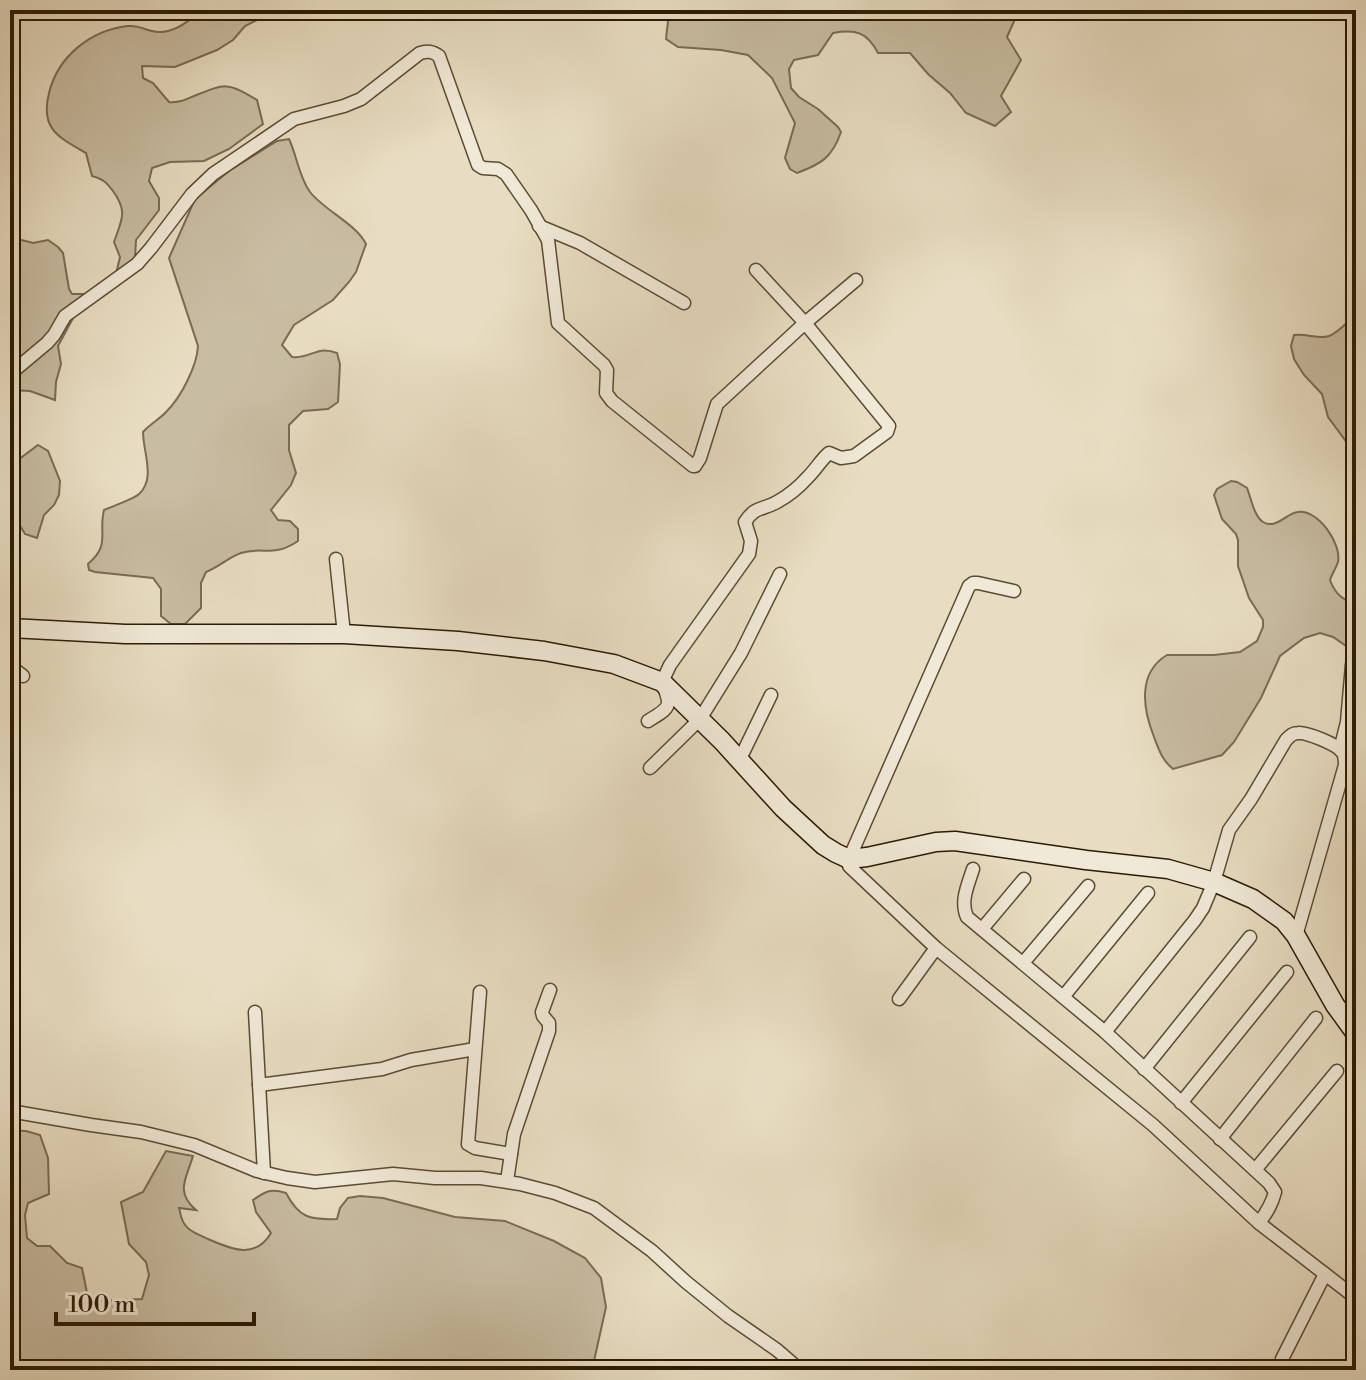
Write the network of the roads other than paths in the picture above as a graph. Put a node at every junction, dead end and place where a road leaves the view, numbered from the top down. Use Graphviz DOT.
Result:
graph roads {
  1 [pos="539,226"];
  2 [pos="756,270"];
  3 [pos="856,280"];
  4 [pos="684,303"];
  5 [pos="805,323"];
  6 [pos="10,374"];
  7 [pos="336,559"];
  8 [pos="780,574"];
  9 [pos="1014,591"];
  10 [pos="10,628"];
  11 [pos="344,634"];
  12 [pos="1352,665"];
  13 [pos="10,666"];
  14 [pos="23,676"];
  15 [pos="662,682"];
  16 [pos="771,695"];
  17 [pos="700,719"];
  18 [pos="648,721"];
  19 [pos="1340,750"];
  20 [pos="739,761"];
  21 [pos="650,768"];
  22 [pos="849,859"];
  23 [pos="973,869"];
  24 [pos="1024,879"];
  25 [pos="1214,882"];
  26 [pos="1088,886"];
  27 [pos="1148,893"];
  28 [pos="982,929"];
  29 [pos="1296,936"];
  30 [pos="1250,937"];
  31 [pos="936,948"];
  32 [pos="1023,963"];
  33 [pos="1287,972"];
  34 [pos="550,990"];
  35 [pos="480,992"];
  36 [pos="1063,997"];
  37 [pos="899,999"];
  38 [pos="255,1012"];
  39 [pos="1316,1018"];
  40 [pos="1105,1032"];
  41 [pos="1356,1034"];
  42 [pos="475,1049"];
  43 [pos="1144,1069"];
  44 [pos="1337,1071"];
  45 [pos="259,1085"];
  46 [pos="1181,1103"];
  47 [pos="10,1111"];
  48 [pos="1220,1139"];
  49 [pos="511,1154"];
  50 [pos="1255,1170"];
  51 [pos="264,1173"];
  52 [pos="507,1181"];
  53 [pos="1259,1223"];
  54 [pos="1325,1274"];
  55 [pos="1356,1298"];
  56 [pos="800,1370"];
  57 [pos="1281,1370"];
  1 -- 4 [label="street"];
  1 -- 5 [label="street"];
  1 -- 6 [label="street"];
  2 -- 5 [label="street"];
  3 -- 5 [label="street"];
  5 -- 15 [label="street"];
  7 -- 11 [label="street"];
  8 -- 17 [label="street"];
  9 -- 22 [label="street"];
  10 -- 11 [label="street"];
  11 -- 15 [label="street"];
  12 -- 19 [label="street"];
  13 -- 14 [label="street"];
  15 -- 17 [label="street"];
  15 -- 18 [label="street"];
  16 -- 20 [label="street"];
  17 -- 20 [label="street"];
  17 -- 21 [label="street"];
  19 -- 25 [label="street"];
  19 -- 29 [label="street"];
  20 -- 22 [label="street"];
  22 -- 25 [label="street"];
  22 -- 31 [label="street"];
  23 -- 28 [label="street"];
  24 -- 28 [label="street"];
  25 -- 29 [label="street"];
  25 -- 40 [label="street"];
  26 -- 32 [label="street"];
  27 -- 36 [label="street"];
  28 -- 32 [label="street"];
  29 -- 41 [label="street"];
  30 -- 43 [label="street"];
  31 -- 37 [label="street"];
  31 -- 53 [label="street"];
  32 -- 36 [label="street"];
  33 -- 46 [label="street"];
  34 -- 49 [label="street"];
  35 -- 42 [label="street"];
  36 -- 40 [label="street"];
  38 -- 45 [label="street"];
  39 -- 48 [label="street"];
  40 -- 43 [label="street"];
  42 -- 45 [label="street"];
  42 -- 49 [label="street"];
  43 -- 46 [label="street"];
  44 -- 50 [label="street"];
  45 -- 51 [label="street"];
  46 -- 48 [label="street"];
  47 -- 51 [label="street"];
  48 -- 50 [label="street"];
  49 -- 52 [label="street"];
  50 -- 53 [label="street"];
  51 -- 52 [label="street"];
  52 -- 56 [label="street"];
  53 -- 54 [label="street"];
  54 -- 55 [label="street"];
  54 -- 57 [label="street"];
}
